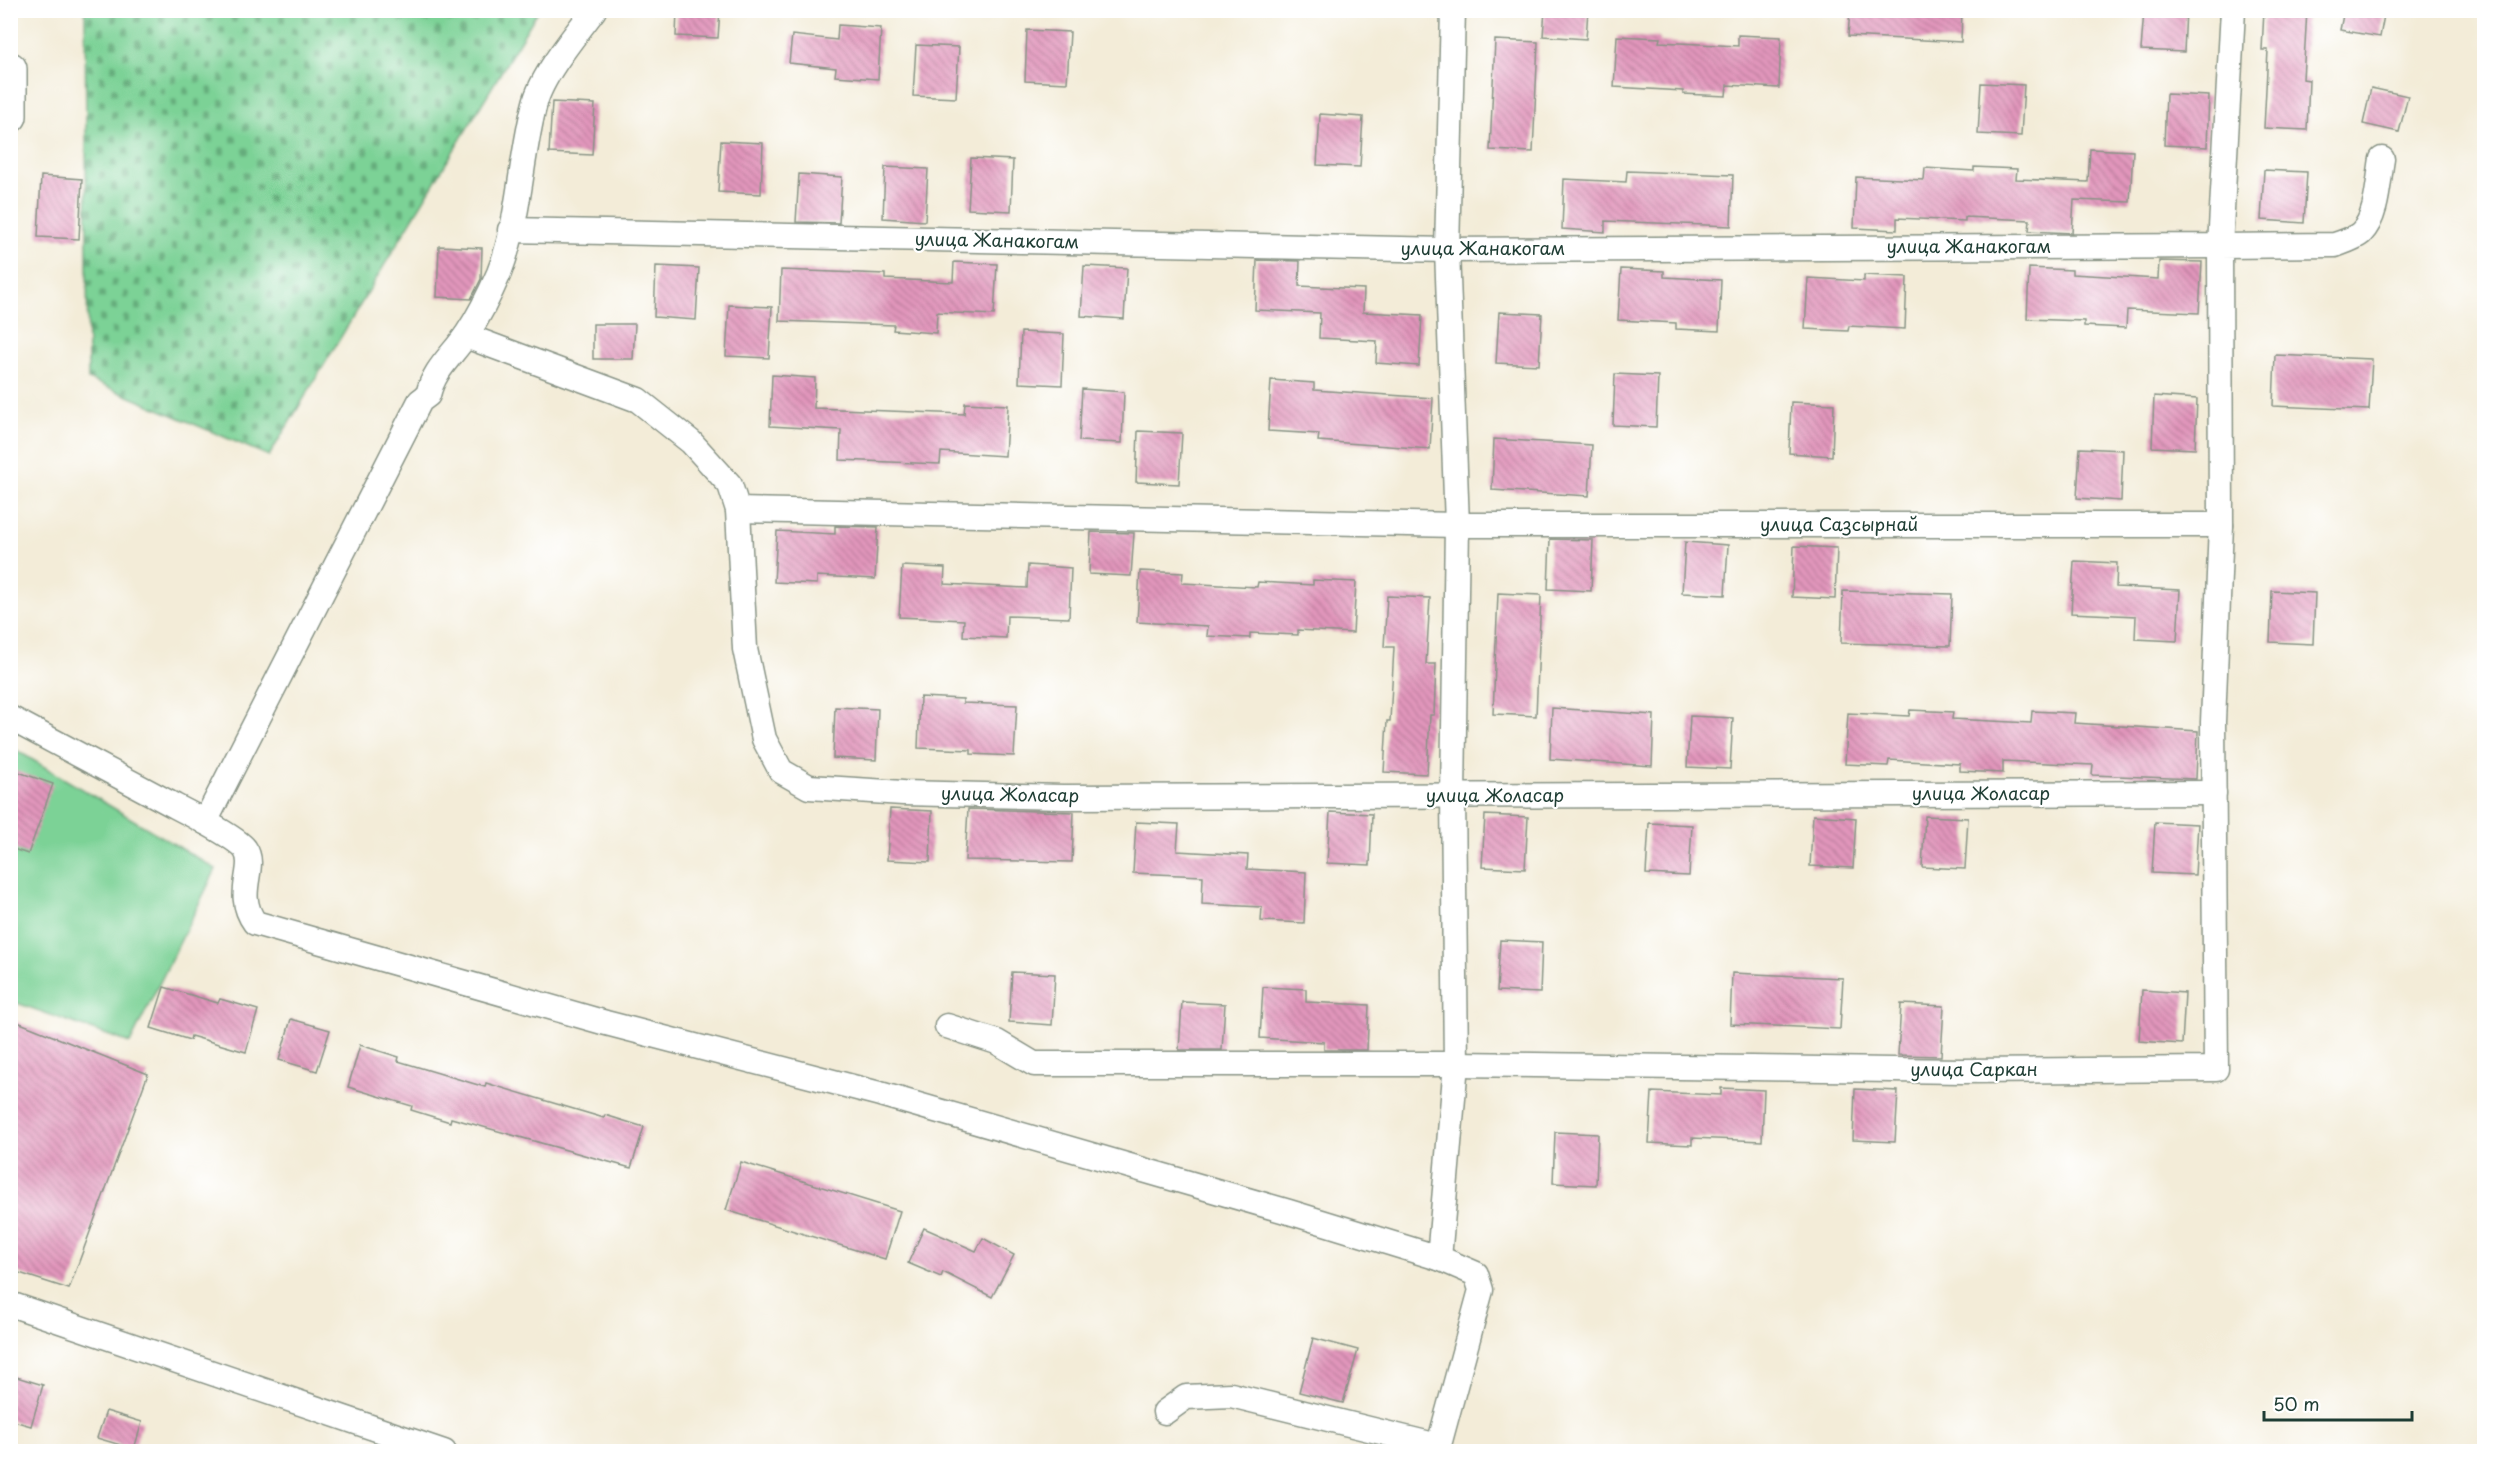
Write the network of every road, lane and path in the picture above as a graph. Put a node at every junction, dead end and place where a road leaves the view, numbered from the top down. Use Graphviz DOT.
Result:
graph roads {
  1 [pos="594,10"];
  2 [pos="1453,10"];
  3 [pos="2233,10"];
  4 [pos="10,69"];
  5 [pos="10,116"];
  6 [pos="2382,159"];
  7 [pos="510,230"];
  8 [pos="2220,246"];
  9 [pos="1447,250"];
  10 [pos="466,336"];
  11 [pos="738,510"];
  12 [pos="1457,525"];
  13 [pos="2221,525"];
  14 [pos="10,718"];
  15 [pos="2214,794"];
  16 [pos="1453,796"];
  17 [pos="205,822"];
  18 [pos="947,1026"];
  19 [pos="1456,1064"];
  20 [pos="1439,1258"];
  21 [pos="10,1304"];
  22 [pos="1165,1412"];
  23 [pos="1438,1449"];
  24 [pos="444,1452"];
  1 -- 7 [label="street"];
  2 -- 9 [label="street"];
  3 -- 8 [label="street"];
  4 -- 5 [label="street"];
  6 -- 8 [label="street, улица Жанакогам"];
  7 -- 9 [label="street, улица Жанакогам"];
  7 -- 10 [label="street"];
  8 -- 9 [label="street, улица Жанакогам"];
  8 -- 13 [label="street"];
  9 -- 12 [label="street"];
  10 -- 11 [label="street"];
  10 -- 17 [label="street"];
  11 -- 12 [label="street, улица Сазсырнай"];
  11 -- 16 [label="street, улица Жоласар"];
  12 -- 13 [label="street, улица Сазсырнай"];
  12 -- 16 [label="street"];
  13 -- 15 [label="street"];
  14 -- 17 [label="street"];
  15 -- 16 [label="street, улица Жоласар"];
  15 -- 19 [label="street, улица Саркан"];
  16 -- 19 [label="street"];
  17 -- 20 [label="street"];
  18 -- 19 [label="street"];
  19 -- 20 [label="street"];
  20 -- 23 [label="street"];
  21 -- 24 [label="street"];
  22 -- 23 [label="street"];
}
